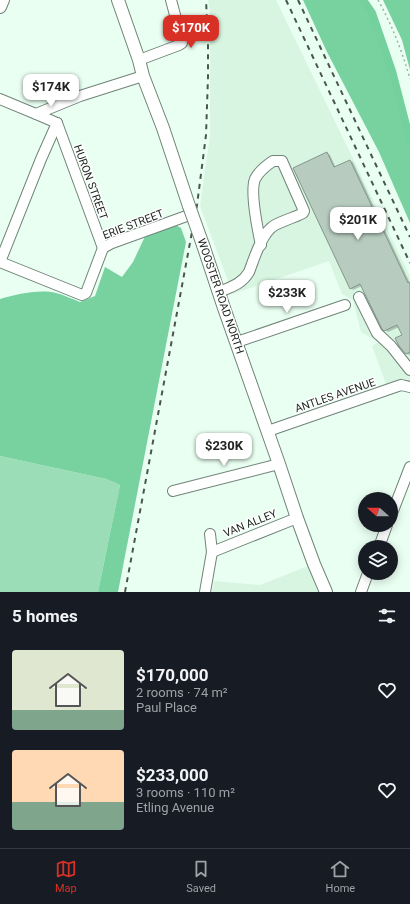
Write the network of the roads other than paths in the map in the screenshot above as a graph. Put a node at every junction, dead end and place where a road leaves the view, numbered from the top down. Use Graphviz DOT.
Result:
graph roads {
  1 [pos="3,0"];
  2 [pos="118,0"];
  3 [pos="171,0"];
  4 [pos="0,7"];
  5 [pos="139,60"];
  6 [pos="143,76"];
  7 [pos="0,99"];
  8 [pos="36,114"];
  9 [pos="57,124"];
  10 [pos="189,212"];
  11 [pos="261,245"];
  12 [pos="103,248"];
  13 [pos="0,262"];
  14 [pos="219,292"];
  15 [pos="359,298"];
  16 [pos="345,305"];
  17 [pos="237,342"];
  18 [pos="410,370"];
  19 [pos="410,387"];
  20 [pos="268,431"];
  21 [pos="279,464"];
  22 [pos="410,467"];
  23 [pos="173,491"];
  24 [pos="398,498"];
  25 [pos="297,518"];
  26 [pos="210,534"];
  27 [pos="212,552"];
  28 [pos="365,580"];
  29 [pos="205,592"];
  30 [pos="326,592"];
  31 [pos="361,592"];
  1 -- 4 [label="main road"];
  2 -- 5 [label="main road, WOOSTER ROAD NORTH"];
  3 -- 5 [label="street"];
  5 -- 6 [label="main road, WOOSTER ROAD NORTH"];
  6 -- 8 [label="street"];
  6 -- 10 [label="main road, WOOSTER ROAD NORTH"];
  7 -- 8 [label="street"];
  8 -- 9 [label="street"];
  9 -- 12 [label="street, HURON STREET"];
  9 -- 13 [label="street"];
  10 -- 12 [label="street, ERIE STREET"];
  10 -- 14 [label="main road, WOOSTER ROAD NORTH, bridge"];
  11 -- 11 [label="street"];
  11 -- 14 [label="street"];
  12 -- 13 [label="street, ERIE STREET"];
  14 -- 17 [label="main road, WOOSTER ROAD NORTH"];
  15 -- 18 [label="street"];
  16 -- 17 [label="street"];
  17 -- 20 [label="main road, WOOSTER ROAD NORTH"];
  19 -- 20 [label="street, ANTLES AVENUE"];
  20 -- 21 [label="main road, WOOSTER ROAD NORTH"];
  21 -- 23 [label="street"];
  21 -- 25 [label="main road, WOOSTER ROAD NORTH"];
  22 -- 24 [label="street"];
  25 -- 27 [label="street, VAN ALLEY"];
  25 -- 30 [label="main road, WOOSTER ROAD NORTH"];
  26 -- 27 [label="street"];
  27 -- 29 [label="street"];
  28 -- 31 [label="street"];
}
